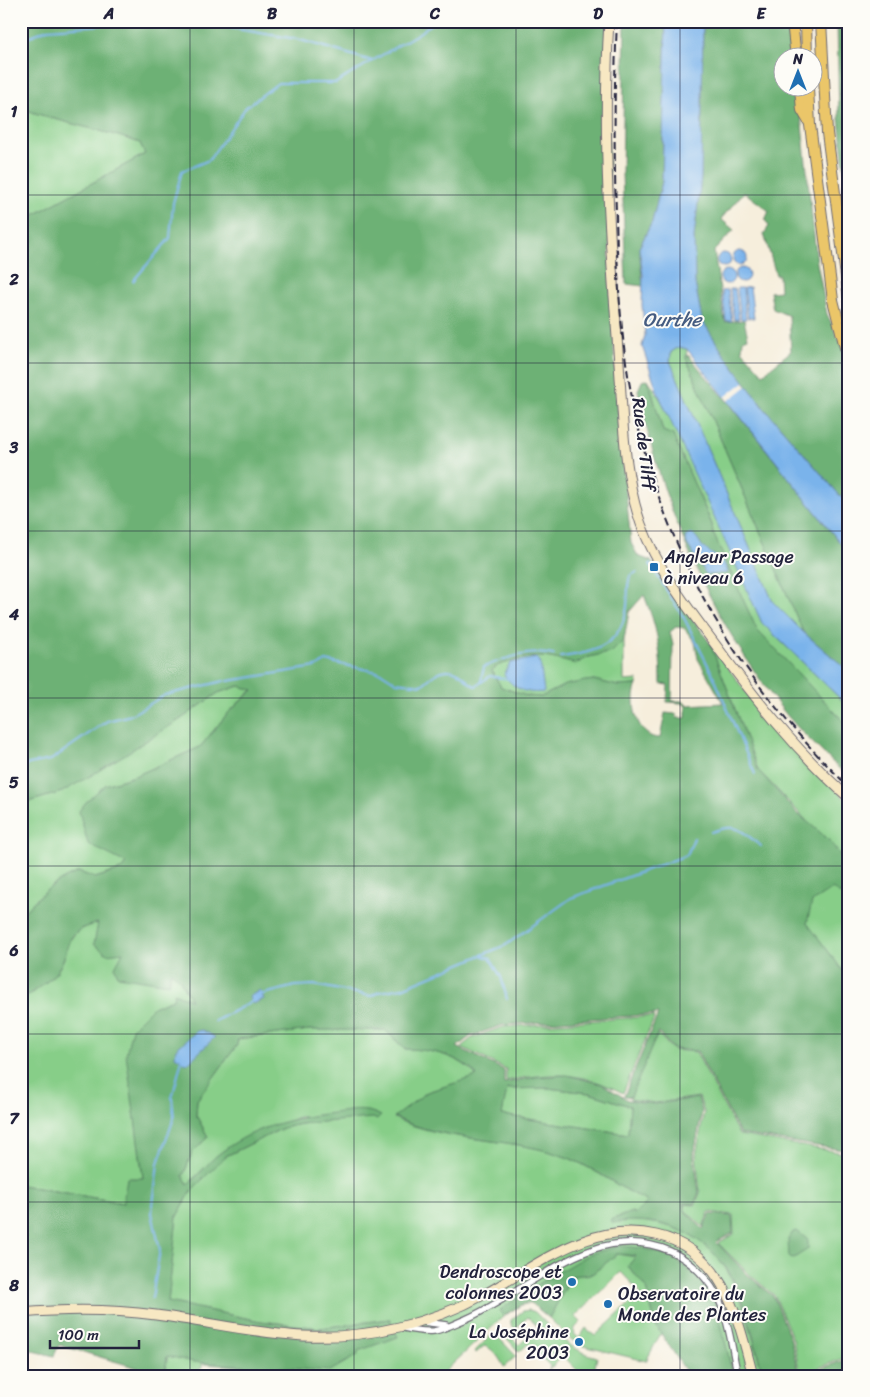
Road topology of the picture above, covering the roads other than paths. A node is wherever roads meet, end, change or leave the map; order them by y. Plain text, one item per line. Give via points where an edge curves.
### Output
1 (610, 21) edge
2 (792, 21) edge
3 (806, 21) edge
4 (821, 21) edge
5 (795, 48) edge
6 (807, 48) edge
7 (801, 98) edge
8 (809, 98) edge
9 (810, 124) junction
10 (849, 299) edge
11 (849, 363) edge
12 (849, 798) edge
13 (21, 1313) edge
14 (421, 1321) junction
15 (451, 1326) junction
16 (398, 1327) junction
17 (738, 1376) edge
18 (752, 1376) edge

1 - 12 main road, Rue de Tilff via 607,114 613,293 627,462 641,523 668,579 746,686 787,736
2 - 5 highway
3 - 6 highway
4 - 10 highway via 827,133
7 - 9 highway via 802,110
8 - 9 highway
9 - 11 highway via 833,300
13 - 16 main road via 67,1310 129,1312 267,1335 298,1337 358,1335
14 - 15 street
14 - 16 main road
14 - 18 main road via 474,1300 549,1256 582,1242 613,1233 649,1234 687,1248 716,1274 734,1307
15 - 16 street via 434,1331
15 - 17 street via 491,1307 582,1253 613,1244 645,1244 665,1249 684,1259 713,1289 725,1318

